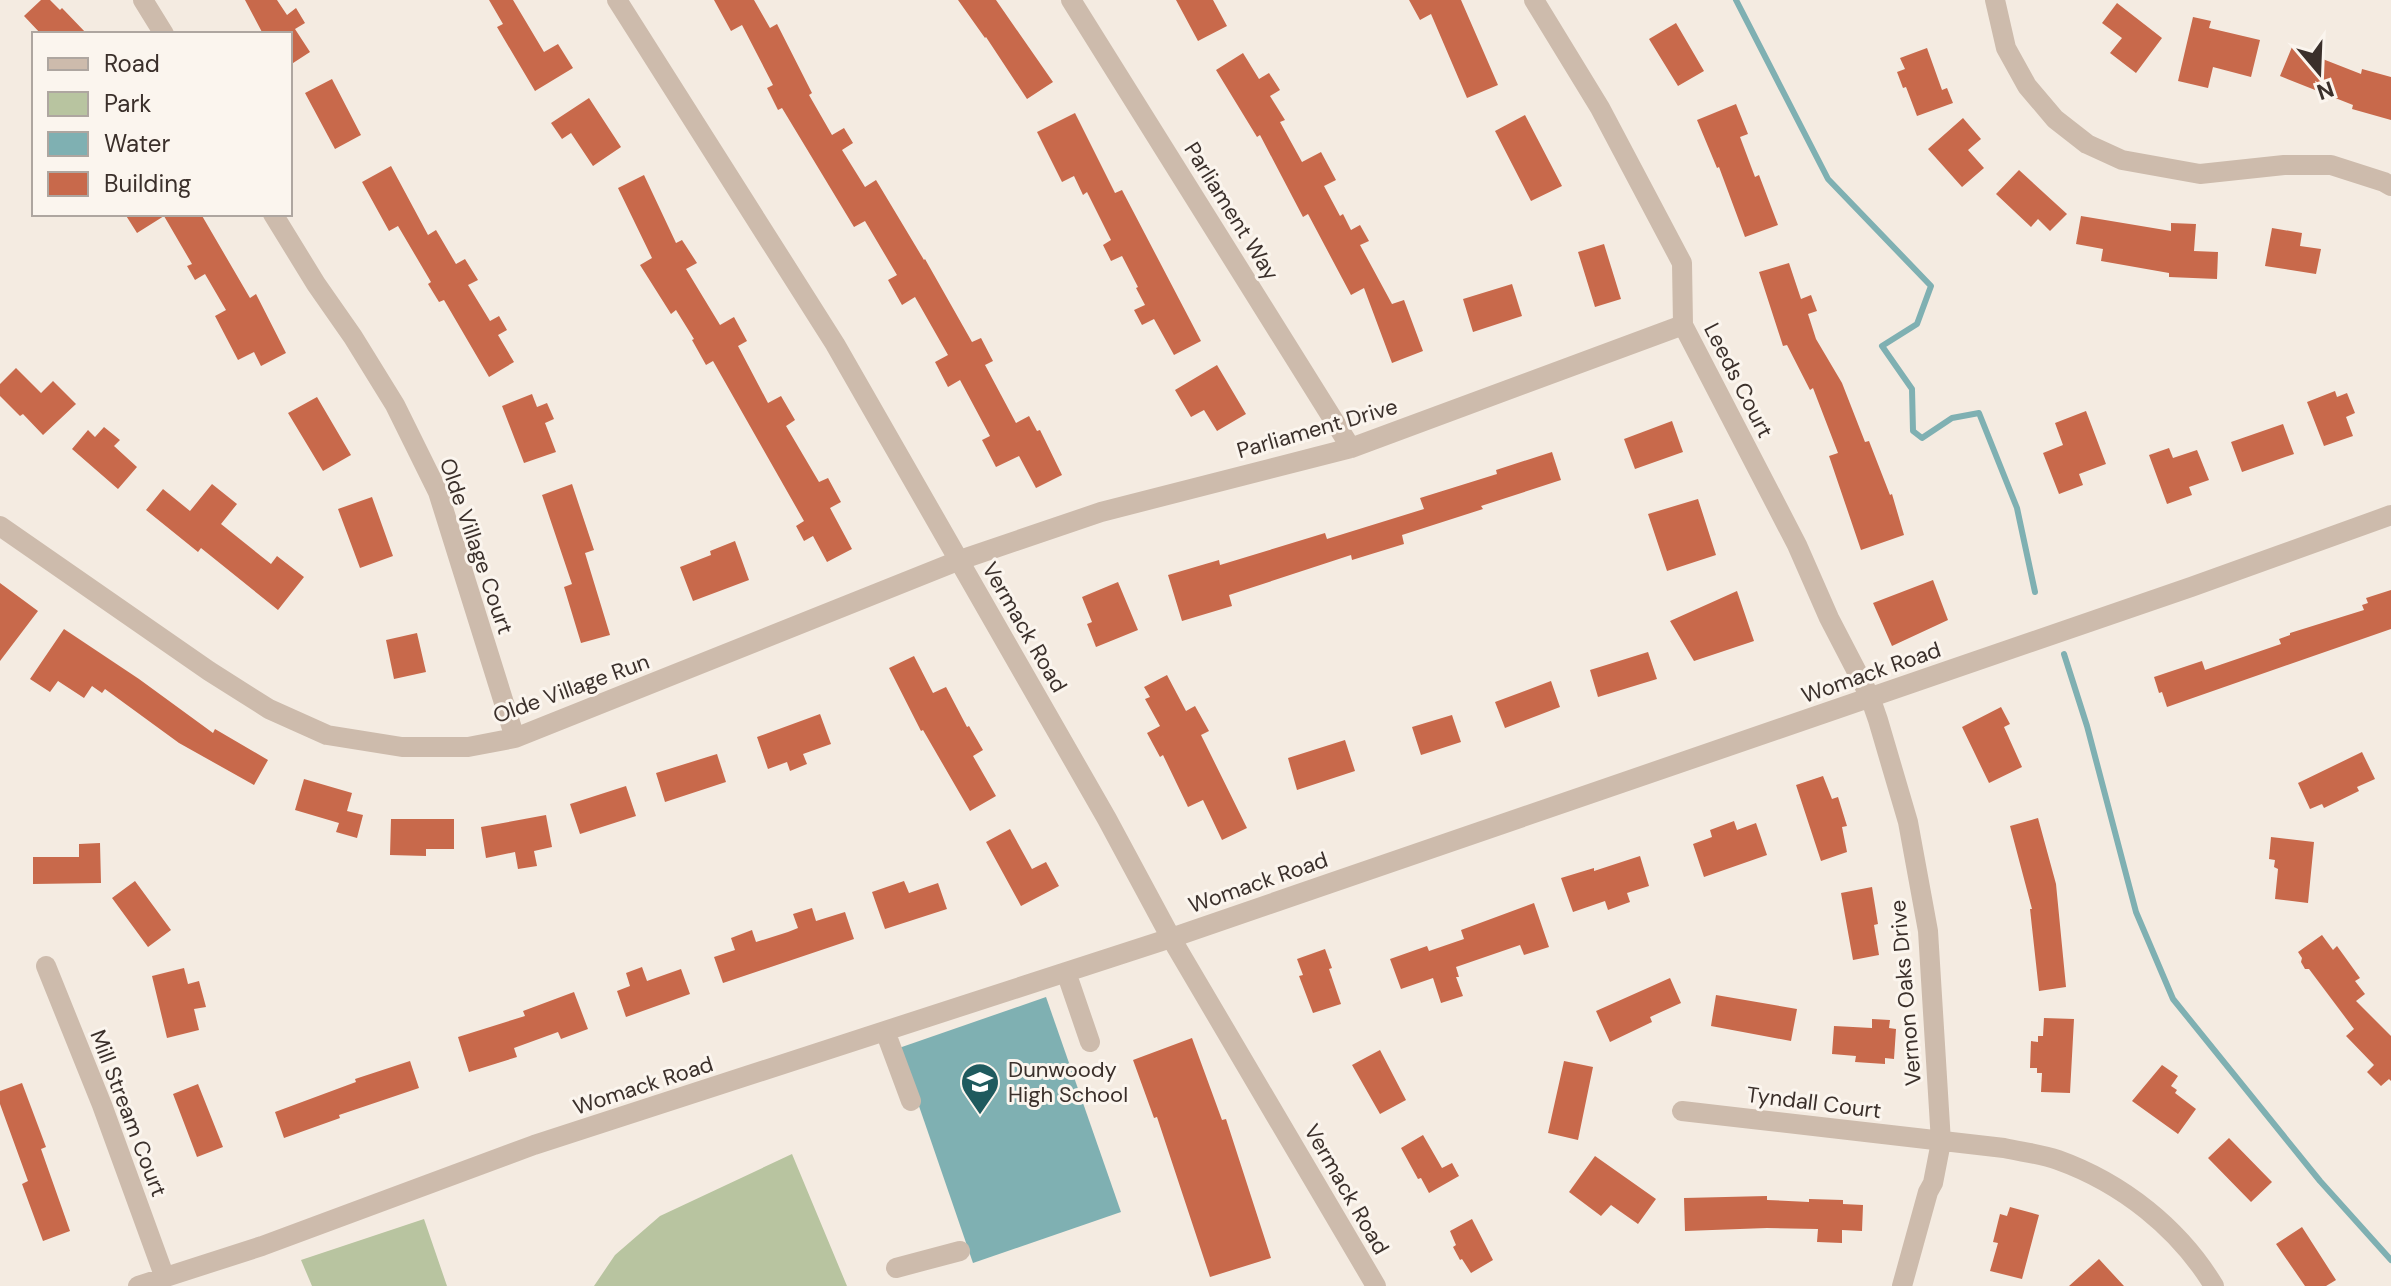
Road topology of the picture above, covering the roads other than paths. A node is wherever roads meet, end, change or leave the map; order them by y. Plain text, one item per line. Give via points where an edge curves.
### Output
1 (143, 0) edge
2 (617, 0) edge
3 (1071, 0) edge
4 (1534, 0) edge
5 (1995, 0) edge
6 (163, 32) edge
7 (2391, 186) edge
8 (274, 216) edge
9 (1683, 325) junction
10 (1351, 448) junction
11 (2391, 515) edge
12 (0, 526) edge
13 (960, 560) junction
14 (1870, 697) junction
15 (515, 738) junction
16 (1171, 938) junction
17 (46, 966) dead end
18 (1066, 972) junction
19 (885, 1031) junction
20 (1090, 1042) dead end
21 (911, 1101) dead end
22 (1682, 1111) dead end
23 (1941, 1142) junction
24 (960, 1251) dead end
25 (896, 1268) dead end
26 (189, 1278) edge
27 (151, 1283) edge
28 (1376, 1286) edge
29 (1902, 1286) edge
30 (2214, 1286) edge

1 - 6 street
2 - 13 street, Vermack Road via 835,344
3 - 10 street, Parliament Way
4 - 9 street, Leeds Court via 1600,108 1682,263
5 - 7 street via 2006,48 2027,86 2055,119 2087,144 2122,160 2200,174 2331,165
8 - 15 street, Olde Village Court via 395,405 438,492
9 - 10 street, Parliament Drive
9 - 14 street, Leeds Court
10 - 13 street, Parliament Drive via 1101,512
11 - 14 street, Womack Road
12 - 15 street, Olde Village Run via 233,686 327,735 402,747 468,747
13 - 15 street, Olde Village Run
13 - 16 street, Vermack Road
14 - 16 street, Womack Road
14 - 23 street, Vernon Oaks Drive via 1908,822 1928,931
16 - 18 street, Womack Road
16 - 28 street, Vermack Road
17 - 27 street, Mill Stream Court via 102,1105
18 - 19 street, Womack Road
18 - 20 street
19 - 21 street
19 - 26 street, Womack Road via 534,1145
22 - 23 street, Tyndall Court
23 - 29 street, Vernon Oaks Drive
23 - 30 street, Tyndall Court via 2056,1159 2105,1180 2152,1213 2199,1262
24 - 25 street
26 - 27 street, Womack Road

